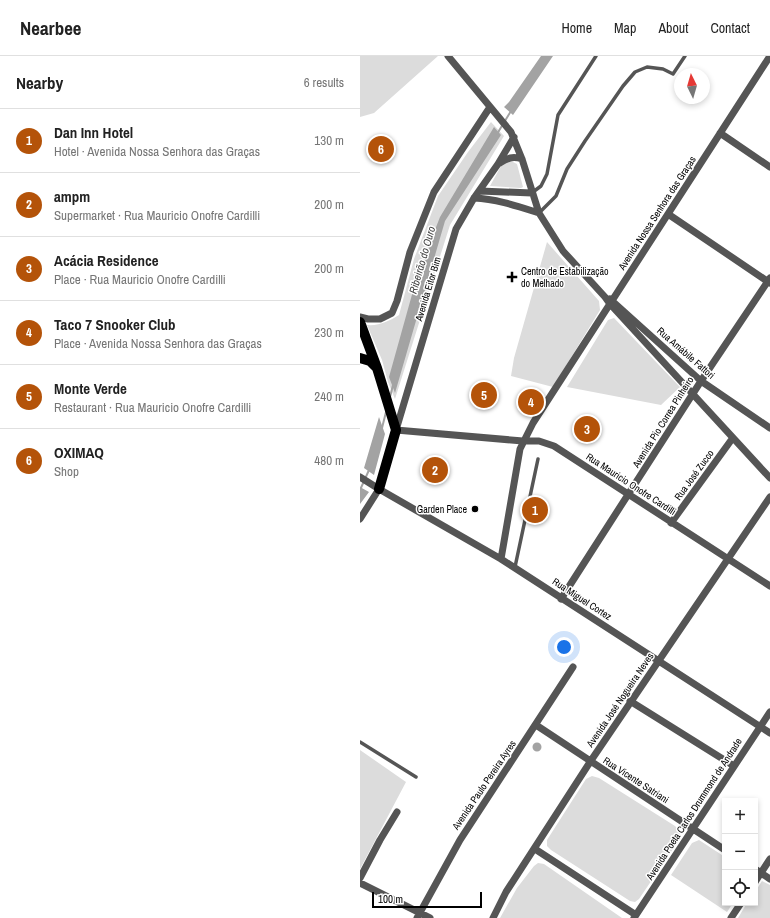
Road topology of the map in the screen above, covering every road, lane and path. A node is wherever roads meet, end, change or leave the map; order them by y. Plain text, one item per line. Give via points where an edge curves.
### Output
1 (448, 56) edge
2 (596, 56) edge
3 (685, 56) edge
4 (770, 56) edge
5 (490, 107) junction
6 (720, 132) junction
7 (512, 135) junction
8 (522, 160) junction
9 (498, 164) junction
10 (770, 166) edge
11 (480, 191) junction
12 (532, 193) junction
13 (474, 198) junction
14 (539, 213) junction
15 (668, 214) junction
16 (769, 281) edge
17 (611, 302) junction
18 (360, 317) edge
19 (360, 322) edge
20 (360, 358) edge
21 (377, 368) junction
22 (701, 381) junction
23 (693, 394) junction
24 (770, 428) edge
25 (396, 430) junction
26 (732, 438) junction
27 (524, 441) junction
28 (538, 460) dead end
29 (360, 476) edge
30 (770, 478) edge
31 (376, 486) junction
32 (628, 496) junction
33 (770, 497) edge
34 (360, 519) edge
35 (671, 522) junction
36 (501, 559) junction
37 (728, 559) junction
38 (515, 568) junction
39 (770, 586) edge
40 (561, 598) junction
41 (658, 660) junction
42 (573, 667) dead end
43 (630, 701) junction
44 (770, 712) edge
45 (536, 725) junction
46 (760, 727) junction
47 (770, 733) edge
48 (360, 742) edge
49 (590, 762) junction
50 (734, 766) junction
51 (416, 777) dead end
52 (397, 812) dead end
53 (694, 830) junction
54 (722, 848) edge
55 (535, 849) junction
56 (770, 859) edge
57 (758, 871) edge
58 (360, 878) edge
59 (770, 879) edge
60 (360, 883) edge
61 (739, 906) edge
62 (418, 915) edge
63 (635, 917) edge
64 (430, 918) edge
65 (493, 918) edge
66 (731, 918) edge

1 - 5 street
2 - 12 lane via 558,115 547,174 541,186
3 - 14 lane via 673,74 663,69 647,67 635,72 567,169 556,196
4 - 6 street, Avenida Nossa Senhora das Graças
5 - 7 street
5 - 18 street via 434,192 410,252 392,313 380,319
6 - 10 street
6 - 15 street, Avenida Nossa Senhora das Graças
7 - 8 street
7 - 9 street, Avenida Eitor Bim
8 - 9 street via 516,157
8 - 12 street
9 - 11 street, Avenida Eitor Bim
11 - 12 street
11 - 13 street, Avenida Eitor Bim
12 - 14 street
13 - 14 street via 489,198
13 - 25 street, Avenida Eitor Bim via 456,229
14 - 17 street via 563,251
15 - 16 street
15 - 17 street, Avenida Nossa Senhora das Graças
16 - 22 street, Avenida Pio Correa Pinheiro
17 - 22 street, Rua Amábile Fattori
17 - 23 street
17 - 27 street, Avenida Nossa Senhora das Graças
19 - 21 main road
20 - 21 main road via 370,361
21 - 25 main road
22 - 23 street, Avenida Pio Correa Pinheiro
22 - 24 street, Rua Amábile Fattori
23 - 26 street
23 - 32 street, Avenida Pio Correa Pinheiro
25 - 27 street, Rua Mauricio Onofre Cardilli
25 - 31 main road
26 - 30 street
26 - 35 street, Rua José Zucco
27 - 32 street, Rua Mauricio Onofre Cardilli via 539,441 554,446
27 - 36 street, Avenida Nossa Senhora das Graças via 520,448
28 - 38 lane
29 - 31 street, Rua Miguel Cortez
31 - 34 street
31 - 36 street, Rua Miguel Cortez
32 - 35 street, Rua Mauricio Onofre Cardilli
32 - 40 street, Avenida Pio Correa Pinheiro
33 - 37 street, Avenida José Nogueira Neves
35 - 37 street, Rua Mauricio Onofre Cardilli
36 - 38 street, Rua Miguel Cortez
37 - 39 street, Rua Mauricio Onofre Cardilli
37 - 41 street, Avenida José Nogueira Neves
38 - 40 street, Rua Miguel Cortez
40 - 41 street, Rua Miguel Cortez
41 - 43 street, Avenida José Nogueira Neves
41 - 46 street, Rua Miguel Cortez
42 - 45 street, Avenida Paulo Pereira Ayres
43 - 49 street, Avenida José Nogueira Neves
43 - 50 street
44 - 46 street, Avenida Poeta Carlos Drummond de Andrade
45 - 49 street, Rua Vicente Satriani
45 - 62 street, Avenida Paulo Pereira Ayres via 460,840
46 - 47 street, Rua Miguel Cortez
46 - 50 street, Avenida Poeta Carlos Drummond de Andrade
48 - 51 lane
49 - 53 street, Rua Vicente Satriani
49 - 55 street, Avenida José Nogueira Neves
50 - 53 street, Avenida Poeta Carlos Drummond de Andrade
52 - 58 street
53 - 54 street, Rua Vicente Satriani
53 - 63 street, Avenida Poeta Carlos Drummond de Andrade
55 - 63 street
55 - 65 street, Avenida José Nogueira Neves via 506,892
56 - 57 street
57 - 59 street
60 - 62 street
61 - 66 street
62 - 64 street

